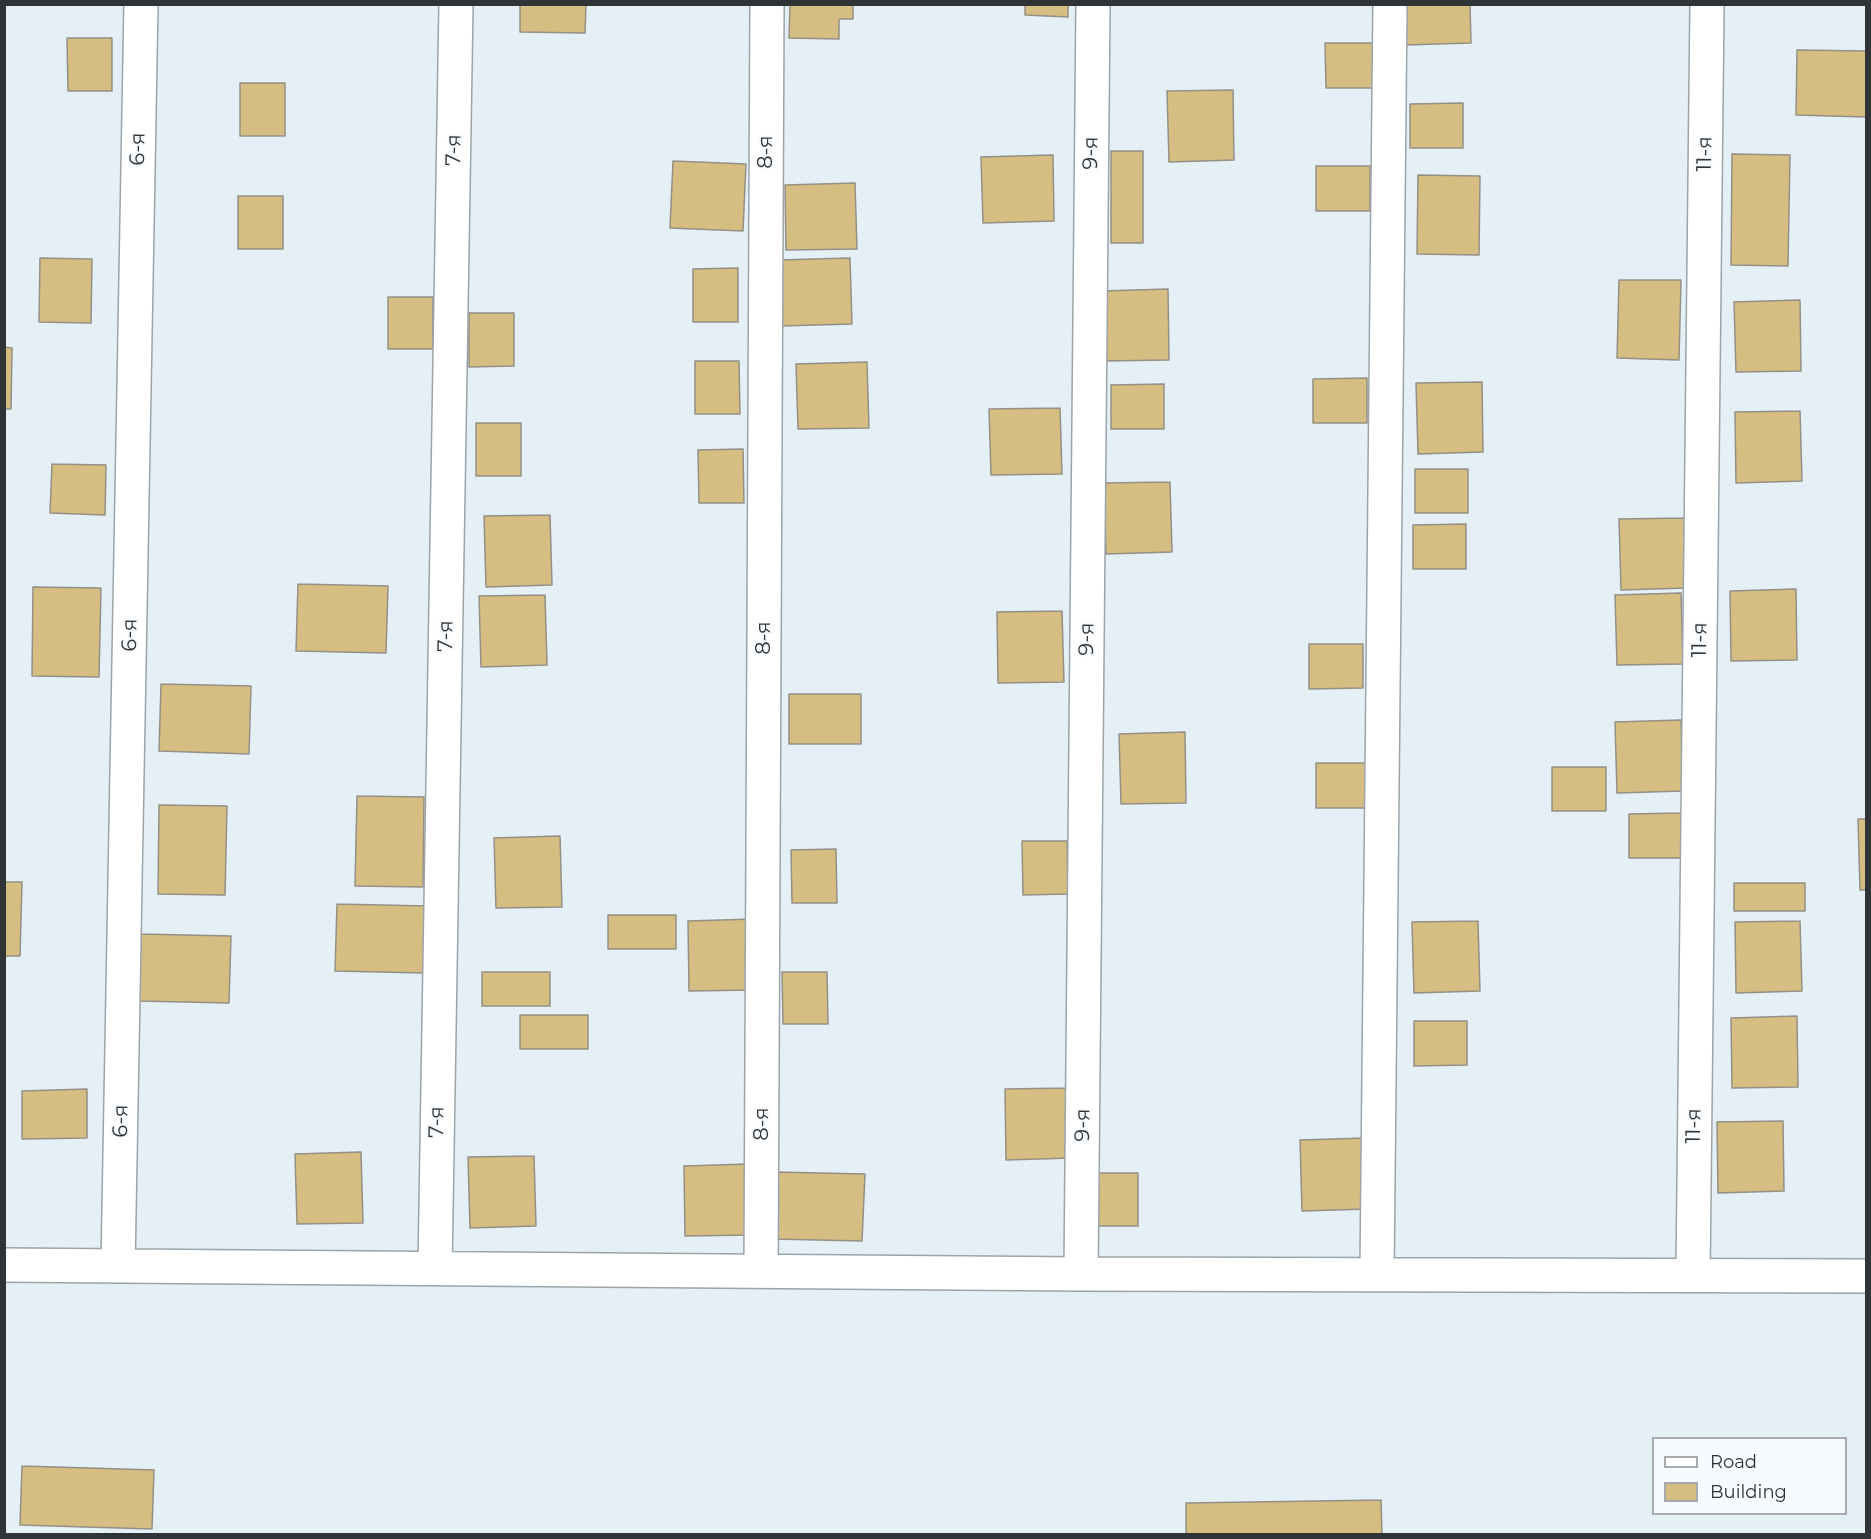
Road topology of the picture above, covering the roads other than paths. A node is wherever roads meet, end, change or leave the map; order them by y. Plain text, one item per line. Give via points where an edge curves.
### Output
1 (141, 4) edge
2 (456, 4) edge
3 (767, 4) edge
4 (1092, 4) edge
5 (1390, 4) edge
6 (1707, 4) edge
7 (4, 1265) edge
8 (118, 1266) junction
9 (435, 1268) junction
10 (761, 1271) junction
11 (1377, 1273) junction
12 (1081, 1274) junction
13 (1693, 1275) junction
14 (1866, 1276) edge

1 - 8 street, 6-я
2 - 9 street, 7-я
3 - 10 street, 8-я
4 - 12 street, 9-я
5 - 11 street
6 - 13 street, 11-я
7 - 8 street
8 - 9 street
9 - 10 street
10 - 12 street
11 - 12 street
11 - 13 street
13 - 14 street

